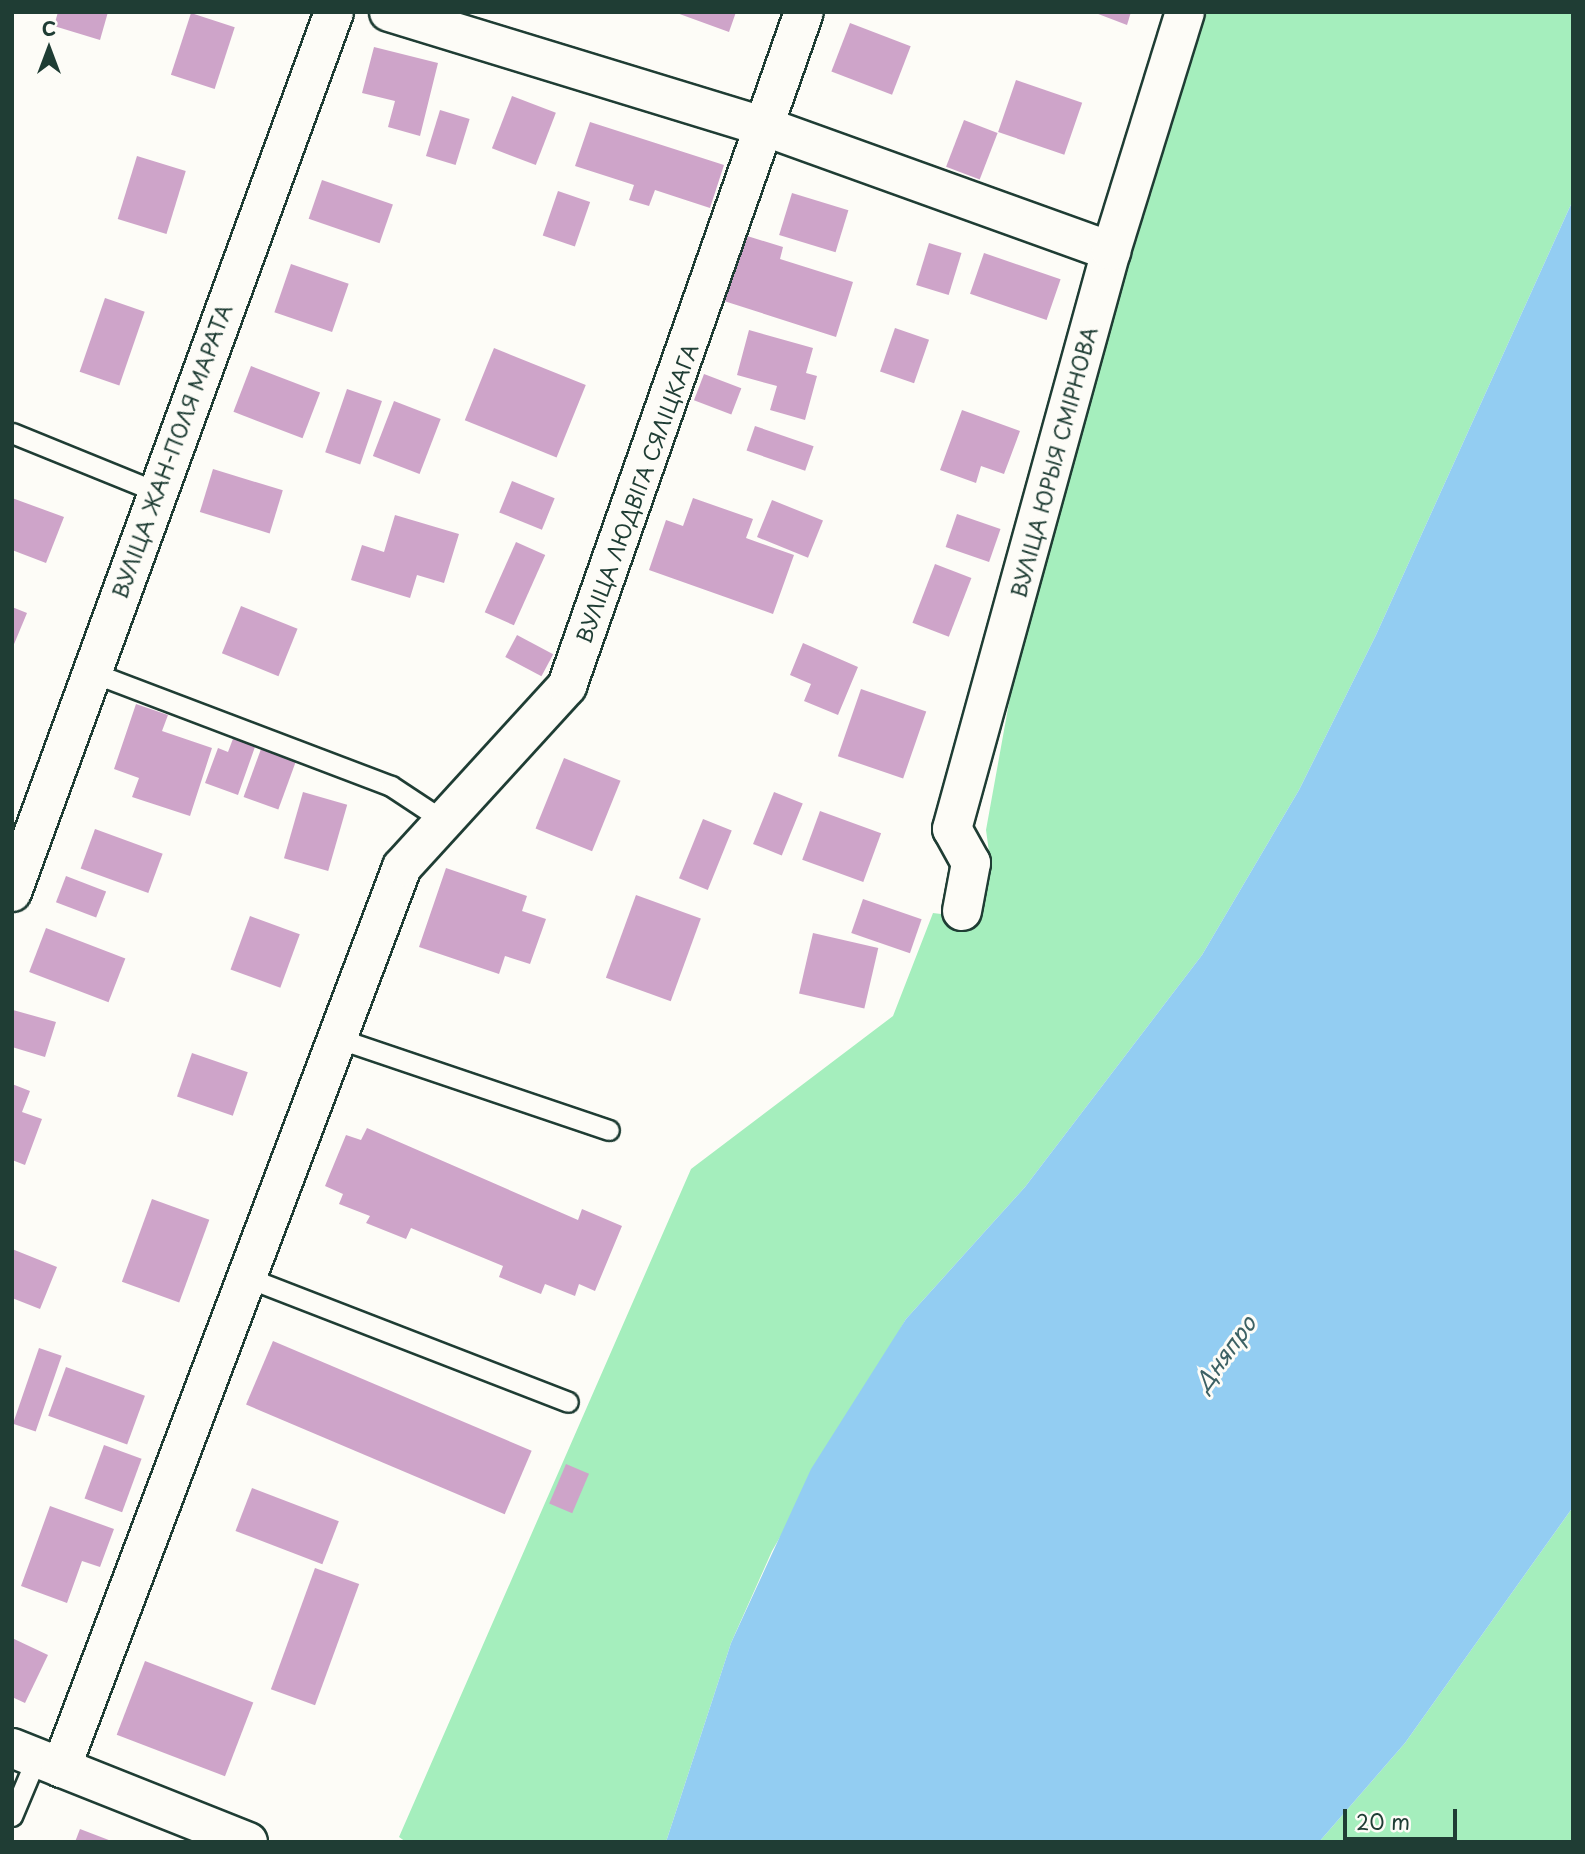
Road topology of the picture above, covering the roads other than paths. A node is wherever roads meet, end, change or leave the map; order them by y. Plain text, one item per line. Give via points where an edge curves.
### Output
1 (334, 12) edge
2 (389, 12) edge
3 (804, 12) edge
4 (1185, 12) edge
5 (766, 127) junction
6 (1111, 251) junction
7 (12, 433) edge
8 (155, 491) junction
9 (91, 672) junction
10 (444, 821) junction
11 (20, 848) edge
12 (12, 892) edge
13 (961, 911) dead end
14 (334, 1037) junction
15 (608, 1130) dead end
16 (246, 1277) junction
17 (568, 1402) dead end
18 (36, 1758) edge
19 (12, 1816) edge
20 (248, 1842) edge

1 - 8 street, ВУЛІЦА ЖАН-ПОЛЯ МАРАТА
2 - 5 street
3 - 5 street, ВУЛІЦА ЛЮДВІГА СЯЛІЦКАГА
4 - 6 street, ВУЛІЦА ЮРЫЯ СМІРНОВА
5 - 6 street
5 - 10 street, ВУЛІЦА ЛЮДВІГА СЯЛІЦКАГА via 567,686
6 - 13 street, ВУЛІЦА ЮРЫЯ СМІРНОВА via 952,829 971,863
7 - 8 lane
8 - 9 street, ВУЛІЦА ЖАН-ПОЛЯ МАРАТА
9 - 10 lane via 391,786
9 - 11 street, ВУЛІЦА ЖАН-ПОЛЯ МАРАТА
10 - 14 street, ВУЛІЦА ЛЮДВІГА СЯЛІЦКАГА via 402,867
11 - 12 street, ВУЛІЦА ЖАН-ПОЛЯ МАРАТА
14 - 15 lane
14 - 16 street, ВУЛІЦА ЛЮДВІГА СЯЛІЦКАГА
16 - 17 lane
16 - 18 street, ВУЛІЦА ЛЮДВІГА СЯЛІЦКАГА
18 - 19 lane
18 - 20 street

